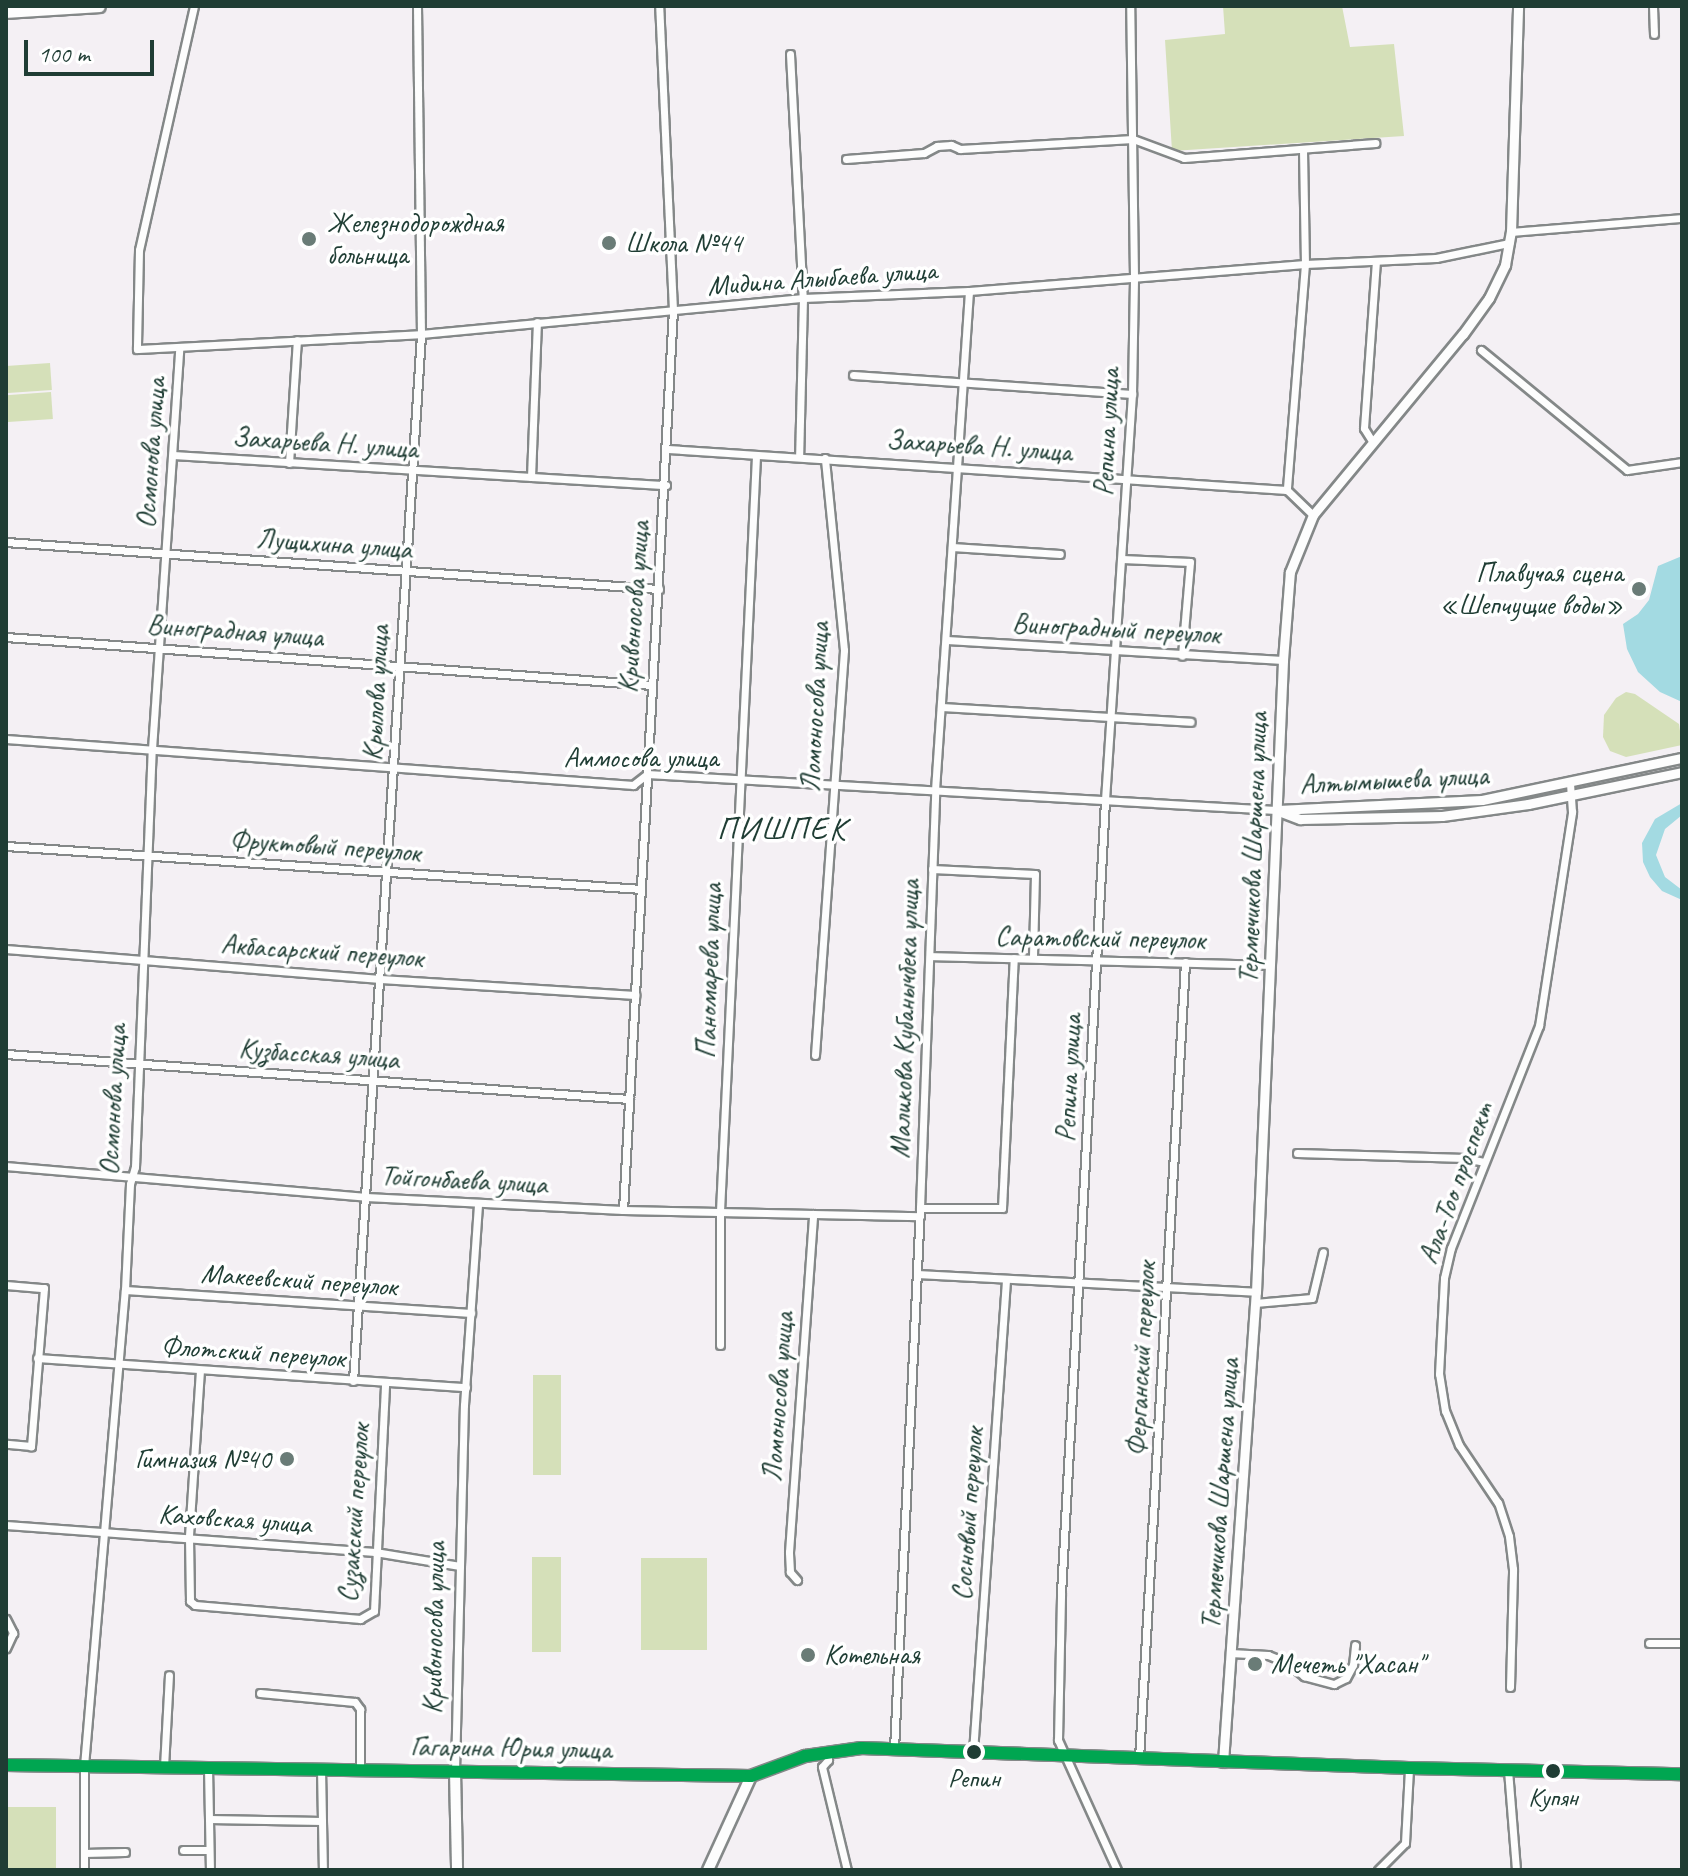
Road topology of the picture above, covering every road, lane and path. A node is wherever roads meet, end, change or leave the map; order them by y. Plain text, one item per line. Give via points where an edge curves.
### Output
1 (99, 6) edge
2 (194, 6) edge
3 (417, 6) edge
4 (659, 6) edge
5 (1130, 6) edge
6 (1518, 6) edge
7 (1653, 6) edge
8 (6, 12) edge
9 (1654, 34) dead end
10 (790, 54) dead end
11 (1133, 139) junction
12 (1375, 143) dead end
13 (1303, 150) junction
14 (846, 159) dead end
15 (1682, 218) edge
16 (1511, 232) junction
17 (1509, 243) junction
18 (1376, 261) junction
19 (1305, 264) junction
20 (1134, 277) junction
21 (969, 291) junction
22 (803, 298) junction
23 (673, 310) junction
24 (537, 322) junction
25 (421, 334) junction
26 (297, 340) junction
27 (179, 349) junction
28 (1481, 350) dead end
29 (853, 375) dead end
30 (962, 382) junction
31 (1132, 394) junction
32 (1372, 441) junction
33 (668, 449) junction
34 (173, 455) junction
35 (756, 456) junction
36 (799, 457) junction
37 (825, 458) junction
38 (1682, 462) edge
39 (289, 463) junction
40 (957, 467) junction
41 (410, 471) junction
42 (531, 477) junction
43 (1128, 478) junction
44 (666, 485) junction
45 (1287, 490) junction
46 (1313, 515) junction
47 (6, 542) edge
48 (952, 547) junction
49 (166, 554) junction
50 (1060, 554) dead end
51 (1122, 559) junction
52 (404, 571) junction
53 (659, 589) junction
54 (6, 637) edge
55 (946, 640) junction
56 (160, 647) junction
57 (1115, 651) junction
58 (1182, 656) junction
59 (1283, 660) junction
60 (400, 666) junction
61 (652, 685) junction
62 (941, 707) junction
63 (1111, 717) junction
64 (1191, 722) dead end
65 (6, 739) edge
66 (152, 749) junction
67 (1682, 758) edge
68 (393, 770) junction
69 (1682, 772) edge
70 (647, 774) junction
71 (739, 779) junction
72 (1570, 782) junction
73 (833, 785) junction
74 (935, 790) junction
75 (1573, 795) junction
76 (1105, 800) junction
77 (1276, 810) junction
78 (6, 846) edge
79 (147, 855) junction
80 (932, 869) junction
81 (387, 874) junction
82 (641, 889) junction
83 (6, 949) edge
84 (930, 956) junction
85 (1033, 957) junction
86 (1014, 958) junction
87 (141, 959) junction
88 (1097, 959) junction
89 (1185, 962) junction
90 (1270, 965) junction
91 (380, 979) junction
92 (635, 995) junction
93 (6, 1054) edge
94 (815, 1055) dead end
95 (138, 1062) junction
96 (373, 1081) junction
97 (629, 1099) junction
98 (1297, 1153) dead end
99 (1484, 1162) junction
100 (6, 1166) edge
101 (132, 1176) junction
102 (366, 1197) junction
103 (478, 1203) junction
104 (623, 1210) junction
105 (720, 1211) junction
106 (920, 1212) junction
107 (813, 1214) junction
108 (1323, 1252) dead end
109 (917, 1274) junction
110 (1006, 1280) junction
111 (1081, 1283) junction
112 (6, 1285) edge
113 (1168, 1287) junction
114 (125, 1290) junction
115 (1256, 1298) junction
116 (359, 1305) junction
117 (471, 1313) junction
118 (720, 1345) dead end
119 (37, 1358) junction
120 (118, 1364) junction
121 (200, 1370) junction
122 (353, 1381) junction
123 (385, 1382) junction
124 (466, 1387) junction
125 (6, 1444) edge
126 (6, 1525) edge
127 (105, 1532) junction
128 (189, 1537) junction
129 (375, 1552) junction
130 (460, 1566) junction
131 (797, 1580) dead end
132 (6, 1619) edge
133 (1649, 1643) dead end
134 (1682, 1643) edge
135 (1355, 1645) dead end
136 (6, 1648) edge
137 (1230, 1653) junction
138 (169, 1675) dead end
139 (1510, 1687) dead end
140 (260, 1693) dead end
141 (894, 1749) junction
142 (828, 1751) junction
143 (973, 1752) junction
144 (1063, 1755) junction
145 (1139, 1758) junction
146 (1223, 1762) junction
147 (6, 1765) edge
148 (84, 1766) junction
149 (164, 1767) junction
150 (208, 1767) junction
151 (1409, 1768) junction
152 (321, 1769) junction
153 (360, 1770) junction
154 (1508, 1770) junction
155 (455, 1771) junction
156 (1682, 1774) edge
157 (751, 1776) junction
158 (209, 1819) junction
159 (322, 1821) junction
160 (183, 1850) dead end
161 (209, 1850) junction
162 (125, 1852) dead end
163 (84, 1853) junction
164 (84, 1870) edge
165 (210, 1870) edge
166 (323, 1870) edge
167 (457, 1870) edge
168 (708, 1870) edge
169 (847, 1870) edge
170 (1117, 1870) edge
171 (1378, 1870) edge
172 (1516, 1870) edge

1 - 8 main road
2 - 27 street, Мидина Алыбаева улица via 139,250 137,349
3 - 25 street, Крылова улица
4 - 23 street, Кривоносова улица
5 - 11 street, Репина улица
6 - 16 street, Термечикова Шаршена улица
7 - 9 street
10 - 22 street
11 - 13 street via 1184,158
11 - 14 street via 960,149 951,145 924,153
11 - 20 street, Репина улица
12 - 13 street
13 - 19 street
15 - 16 street
16 - 17 street, Термечикова Шаршена улица
17 - 18 street, Мидина Алыбаева улица via 1436,258
17 - 32 street, Термечикова Шаршена улица via 1489,298
18 - 19 street, Мидина Алыбаева улица
18 - 32 street via 1364,428
19 - 20 street, Мидина Алыбаева улица
19 - 45 street
20 - 21 street, Мидина Алыбаева улица
20 - 31 street, Репина улица
21 - 22 street, Мидина Алыбаева улица
21 - 30 street, Маликова Кубанычбека улица
22 - 23 street, Мидина Алыбаева улица
22 - 36 street
23 - 24 street, Мидина Алыбаева улица
23 - 33 street, Кривоносова улица
24 - 25 street, Мидина Алыбаева улица
24 - 42 street
25 - 26 street, Мидина Алыбаева улица
25 - 41 street, Крылова улица
26 - 27 street, Мидина Алыбаева улица
26 - 39 street
27 - 34 street, Осмонова улица
28 - 38 street via 1627,470
29 - 30 street
30 - 31 street
30 - 40 street, Маликова Кубанычбека улица
31 - 43 street, Репина улица
32 - 46 street, Термечикова Шаршена улица
33 - 35 street, Захарьева Н. улица
33 - 44 street, Кривоносова улица
34 - 39 street, Захарьева Н. улица
34 - 49 street, Осмонова улица
35 - 36 street, Захарьева Н. улица
35 - 71 street, Паномарева улица
36 - 37 street, Захарьева Н. улица
37 - 40 street, Захарьева Н. улица
37 - 73 street, Ломоносова улица via 844,650
39 - 41 street, Захарьева Н. улица
40 - 43 street, Захарьева Н. улица
40 - 48 street, Маликова Кубанычбека улица
41 - 42 street, Захарьева Н. улица
41 - 52 street, Крылова улица
42 - 44 street, Захарьева Н. улица
43 - 45 street, Захарьева Н. улица
43 - 51 street, Репина улица
44 - 53 street, Кривоносова улица
45 - 46 street
46 - 59 street, Термечикова Шаршена улица via 1290,572
47 - 49 street, Лущихина улица
48 - 50 street
48 - 55 street, Маликова Кубанычбека улица
49 - 52 street, Лущихина улица
49 - 56 street, Осмонова улица
51 - 57 street, Репина улица
51 - 58 street via 1190,562
52 - 53 street, Лущихина улица
52 - 60 street, Крылова улица
53 - 61 street, Кривоносова улица
54 - 56 street, Виноградная улица
55 - 57 street, Виноградный переулок
55 - 62 street, Маликова Кубанычбека улица
56 - 60 street, Виноградная улица
56 - 66 street, Осмонова улица
57 - 58 street, Виноградный переулок
57 - 63 street, Репина улица
58 - 59 street, Виноградный переулок
59 - 77 street, Термечикова Шаршена улица
60 - 61 street, Виноградная улица
60 - 68 street, Крылова улица
61 - 70 street, Кривоносова улица
62 - 63 street
62 - 74 street, Маликова Кубанычбека улица
63 - 64 street
63 - 76 street, Репина улица
65 - 66 street, Аммосова улица
66 - 68 street, Аммосова улица
66 - 79 street, Осмонова улица
67 - 72 street, Алтымышева улица
68 - 70 street, Аммосова улица via 633,785
68 - 81 street, Крылова улица
69 - 75 street, Алтымышева улица
70 - 71 street, Аммосова улица
70 - 82 street, Кривоносова улица
71 - 73 street, Аммосова улица
71 - 105 street, Паномарева улица
72 - 75 street, Ала-Тоо проспект
72 - 77 street, Алтымышева улица via 1482,800
73 - 74 street, Аммосова улица
73 - 94 street, Ломоносова улица
74 - 76 street, Аммосова улица
74 - 80 street, Маликова Кубанычбека улица
75 - 77 street, Алтымышева улица via 1442,816 1300,819
75 - 99 street, Ала-Тоо проспект via 1544,1008
76 - 77 street, Аммосова улица
76 - 88 street, Репина улица
77 - 90 street, Термечикова Шаршена улица
78 - 79 street, Фруктовый переулок
79 - 81 street, Фруктовый переулок
79 - 87 street, Осмонова улица
80 - 84 street, Маликова Кубанычбека улица
80 - 85 street via 1035,874
81 - 82 street, Фруктовый переулок
81 - 91 street, Крылова улица
82 - 92 street, Кривоносова улица
83 - 87 street, Акбасарский переулок
84 - 86 street, Саратовский переулок
84 - 106 street, Маликова Кубанычбека улица
85 - 86 street, Саратовский переулок
85 - 88 street, Саратовский переулок
86 - 106 street, Тойгонбаева улица via 1002,1208
87 - 91 street, Акбасарский переулок
87 - 95 street, Осмонова улица
88 - 89 street, Саратовский переулок
88 - 111 street, Репина улица
89 - 90 street, Саратовский переулок
89 - 113 street, Ферганский переулок
90 - 115 street, Термечикова Шаршена улица
91 - 92 street, Акбасарский переулок
91 - 96 street, Крылова улица
92 - 97 street, Кривоносова улица
93 - 95 street, Кузбасская улица
95 - 96 street, Кузбасская улица
95 - 101 street, Осмонова улица
96 - 97 street, Кузбасская улица
96 - 102 street, Крылова улица
97 - 104 street, Кривоносова улица
98 - 99 street
99 - 139 street, Ала-Тоо проспект via 1446,1265 1439,1374 1451,1430 1494,1496 1509,1536
100 - 101 street, Тойгонбаева улица
101 - 102 street, Тойгонбаева улица
101 - 114 street, Осмонова улица
102 - 103 street, Тойгонбаева улица
102 - 116 street, Крылова улица
103 - 104 street, Тойгонбаева улица
103 - 117 street, Кривоносова улица
104 - 105 street, Тойгонбаева улица
105 - 107 street, Тойгонбаева улица
105 - 118 street, Паномарева улица
106 - 107 street, Тойгонбаева улица
106 - 109 street, Маликова Кубанычбека улица
107 - 131 street, Ломоносова улица via 789,1552 790,1572
108 - 115 street via 1312,1298
109 - 110 street
109 - 141 street, Маликова Кубанычбека улица
110 - 111 street
110 - 143 street, Сосновый переулок
111 - 113 street
111 - 144 street, Репина улица via 1061,1593 1058,1740
112 - 119 street via 44,1288
113 - 115 street
113 - 145 street, Ферганский переулок
114 - 116 street, Макеевский переулок
114 - 120 street, Осмонова улица
115 - 137 street, Термечикова Шаршена улица
116 - 117 street, Макеевский переулок
116 - 122 street, Крылова улица
117 - 124 street, Кривоносова улица
119 - 120 street, Флотский переулок
119 - 125 street via 31,1446
120 - 121 street, Флотский переулок
120 - 127 street, Осмонова улица
121 - 122 street, Флотский переулок
121 - 128 street, Сузакский переулок
122 - 123 street, Флотский переулок
123 - 124 street, Флотский переулок
123 - 129 street, Сузакский переулок
124 - 130 street, Кривоносова улица
126 - 127 street, Каховская улица
127 - 128 street, Каховская улица
127 - 148 street, Осмонова улица
128 - 129 street, Каховская улица
128 - 129 street, Сузакский переулок via 187,1595 195,1605 360,1619 374,1611
129 - 130 street, Каховская улица
130 - 155 street, Кривоносова улица
132 - 136 street via 13,1633
133 - 134 street
135 - 137 street via 1346,1678 1334,1684 1304,1676 1268,1655
137 - 146 street, Термечикова Шаршена улица
138 - 149 street
140 - 153 street via 355,1702 360,1709
141 - 142 main road, Гагарина Юрия улица
141 - 143 main road, Гагарина Юрия улица
142 - 157 main road, Гагарина Юрия улица
142 - 169 street via 822,1767
143 - 144 main road, Гагарина Юрия улица
144 - 145 main road, Гагарина Юрия улица
144 - 170 street, Репина улица
145 - 146 main road, Гагарина Юрия улица
146 - 151 main road, Гагарина Юрия улица
147 - 148 main road, Гагарина Юрия улица
148 - 149 main road, Гагарина Юрия улица
148 - 163 street, Осмонова улица
149 - 150 main road, Гагарина Юрия улица
150 - 152 main road, Гагарина Юрия улица
150 - 158 street
151 - 154 main road, Гагарина Юрия улица
151 - 171 street via 1405,1843
152 - 153 main road, Гагарина Юрия улица
152 - 159 street
153 - 155 main road, Гагарина Юрия улица
154 - 156 main road, Гагарина Юрия улица
154 - 172 street
155 - 157 main road, Гагарина Юрия улица
155 - 167 main road, Кривоносова улица
157 - 168 main road
158 - 159 street
158 - 161 street
159 - 166 street
160 - 161 street
161 - 165 street
162 - 163 street
163 - 164 street, Осмонова улица

